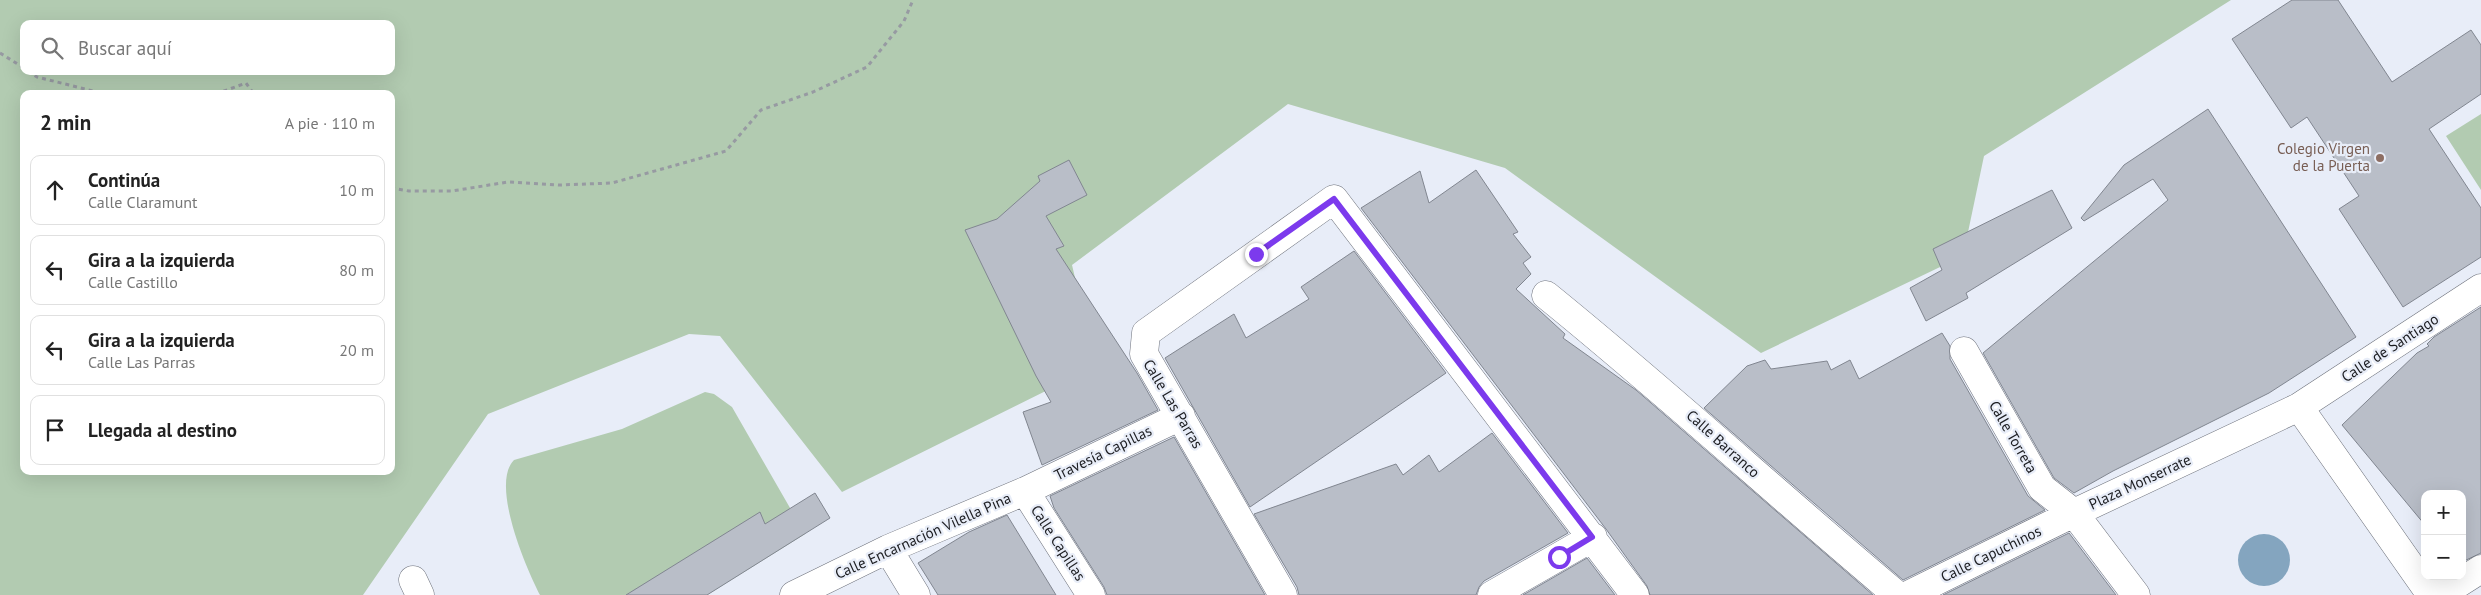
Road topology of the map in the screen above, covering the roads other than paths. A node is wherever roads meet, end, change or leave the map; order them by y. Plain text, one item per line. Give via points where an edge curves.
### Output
1 (2481, 288) edge
2 (1546, 295) dead end
3 (1964, 351) dead end
4 (2299, 407) junction
5 (1181, 416) junction
6 (1024, 491) junction
7 (2074, 513) junction
8 (1592, 537) junction
9 (888, 549) junction
10 (2481, 569) edge
11 (1277, 593) edge
12 (794, 595) edge
13 (916, 595) edge
14 (1091, 595) edge
15 (1492, 595) edge
16 (1635, 595) edge
17 (1897, 595) edge
18 (1908, 595) edge
19 (2136, 595) edge
20 (2431, 595) edge
21 (2440, 595) edge

1 - 4 street, Calle de Santiago
2 - 17 street, Calle Barranco via 1709,430 1790,505
3 - 7 street, Calle Torreta via 2042,488
4 - 7 street, Plaza Monserrate
4 - 20 street
5 - 6 street, Travesía Capillas
5 - 8 street, Calle Las Parras via 1144,354 1146,332 1334,199
5 - 11 street, Calle Las Parras
6 - 9 street, Calle Encarnación Vilella Pina
6 - 14 street, Calle Capillas
7 - 18 street, Calle Capuchinos
7 - 19 street, Plaza Monserrate
8 - 15 street
8 - 16 street
9 - 12 street, Calle Encarnación Vilella Pina
9 - 13 street
10 - 21 street

